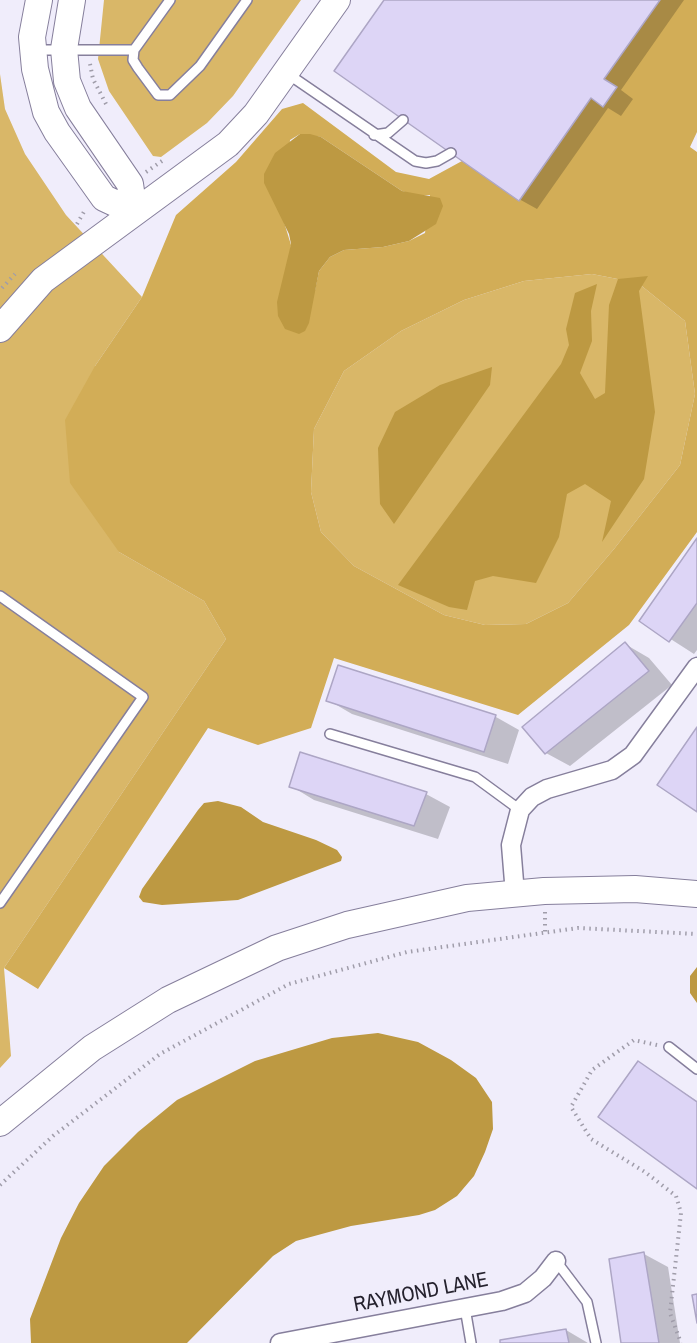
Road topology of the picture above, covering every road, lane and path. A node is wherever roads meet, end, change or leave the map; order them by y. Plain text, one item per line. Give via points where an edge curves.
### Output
1 (39, 0) edge
2 (72, 0) edge
3 (170, 0) edge
4 (247, 0) edge
5 (337, 0) edge
6 (89, 48) junction
7 (64, 49) junction
8 (33, 50) junction
9 (134, 50) junction
10 (286, 73) junction
11 (111, 112) dead end
12 (403, 120) dead end
13 (374, 135) junction
14 (451, 153) dead end
15 (169, 157) dead end
16 (144, 159) dead end
17 (150, 169) junction
18 (141, 177) dead end
19 (134, 212) junction
20 (0, 329) edge
21 (0, 596) edge
22 (697, 667) edge
23 (330, 734) dead end
24 (520, 810) junction
25 (515, 894) junction
26 (697, 894) edge
27 (0, 903) edge
28 (697, 934) edge
29 (669, 1047) joint
30 (697, 1069) edge
31 (0, 1123) edge
32 (0, 1185) edge
33 (556, 1261) joint
34 (465, 1308) junction
35 (344, 1337) edge
36 (280, 1343) edge
37 (471, 1343) edge
38 (596, 1343) edge
39 (681, 1343) edge

1 - 8 street
2 - 7 street
3 - 9 lane
4 - 9 lane via 200,66 170,95 158,95 133,60
5 - 10 street
6 - 7 lane
6 - 9 lane
6 - 11 path via 93,79
7 - 8 lane
7 - 19 street via 71,94 130,184
8 - 19 street via 40,92 57,132 104,198
10 - 13 lane
10 - 19 street via 228,144
12 - 13 lane via 388,133
13 - 14 lane via 415,161 437,161
15 - 17 path
16 - 17 path
17 - 18 path
19 - 20 street via 43,280
21 - 27 lane via 143,697
22 - 24 street via 633,755 612,770 548,789 532,797
23 - 24 lane via 475,777
24 - 25 street via 511,844
25 - 26 street via 635,890
25 - 31 street via 467,898 347,925 220,972 118,1029
28 - 32 path via 578,928 407,952 289,984 160,1054 53,1136
29 - 30 lane
29 - 39 path via 633,1040 592,1070 571,1107 591,1139 676,1196 681,1213 670,1314
33 - 34 street, RAYMOND LANE via 525,1293
33 - 38 lane via 587,1302
34 - 35 street, RAYMOND LANE
34 - 37 lane
35 - 36 street, RAYMOND LANE

